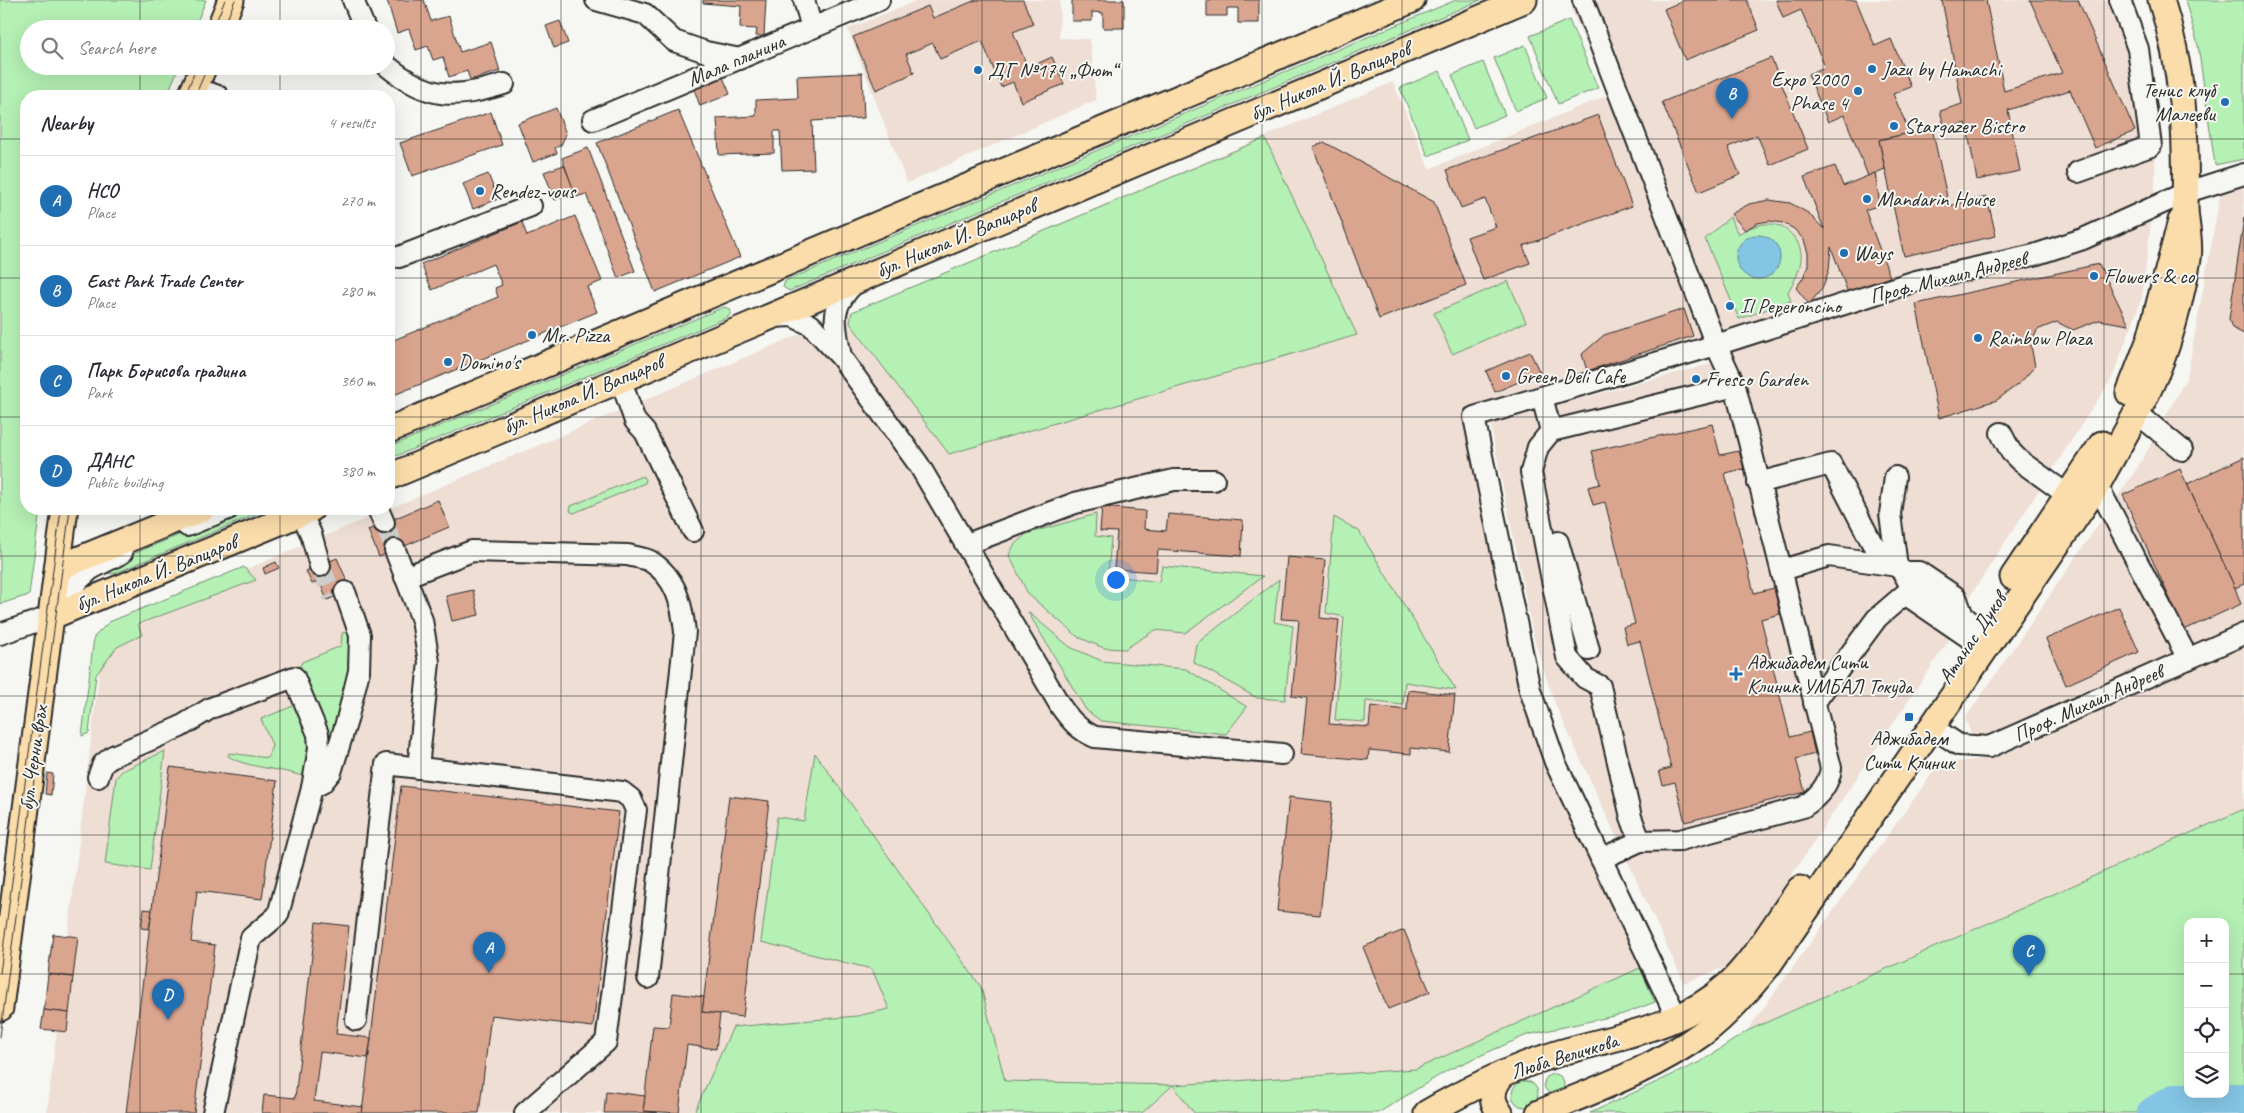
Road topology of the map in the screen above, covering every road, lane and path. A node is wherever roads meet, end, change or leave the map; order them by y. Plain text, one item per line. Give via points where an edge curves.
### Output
1 (231, 0) edge
2 (353, 0) edge
3 (596, 0) edge
4 (879, 0) edge
5 (1412, 0) edge
6 (1524, 0) edge
7 (1583, 0) edge
8 (2120, 0) edge
9 (2161, 0) edge
10 (803, 1) edge
11 (223, 20) edge
12 (361, 20) edge
13 (812, 28) junction
14 (740, 59) junction
15 (395, 72) edge
16 (205, 75) edge
17 (504, 84) dead end
18 (206, 90) edge
19 (594, 120) dead end
20 (2078, 172) dead end
21 (2244, 174) edge
22 (2186, 199) junction
23 (531, 206) dead end
24 (398, 258) dead end
25 (861, 278) junction
26 (750, 279) junction
27 (767, 318) junction
28 (1716, 345) junction
29 (841, 357) junction
30 (1735, 386) junction
31 (624, 387) junction
32 (1542, 397) junction
33 (2138, 414) junction
34 (395, 427) edge
35 (1551, 430) junction
36 (2002, 433) dead end
37 (1538, 447) junction
38 (2182, 450) dead end
39 (395, 475) edge
40 (1895, 477) dead end
41 (1214, 480) dead end
42 (1758, 483) junction
43 (2095, 489) junction
44 (2069, 496) junction
45 (64, 515) edge
46 (187, 515) edge
47 (213, 515) edge
48 (308, 518) edge
49 (693, 531) dead end
50 (966, 544) junction
51 (395, 550) tunnel mouth
52 (325, 563) tunnel mouth
53 (58, 568) junction
54 (1900, 569) junction
55 (1782, 570) junction
56 (406, 577) junction
57 (339, 594) tunnel mouth
58 (52, 616) junction
59 (1971, 628) junction
60 (2, 632) edge
61 (2244, 634) edge
62 (1589, 650) dead end
63 (2188, 659) junction
64 (1814, 703) junction
65 (1932, 726) junction
66 (1282, 754) dead end
67 (418, 768) junction
68 (98, 777) dead end
69 (312, 788) junction
70 (1640, 841) junction
71 (1601, 859) junction
72 (648, 978) dead end
73 (1746, 993) joint
74 (0, 1008) edge
75 (1677, 1018) junction
76 (356, 1020) dead end
77 (1609, 1041) junction
78 (1503, 1074) junction
79 (1623, 1079) junction
80 (1547, 1111) edge
81 (213, 1113) edge
82 (525, 1113) edge
83 (1427, 1113) edge
84 (1500, 1113) edge

1 - 11 main road
2 - 12 street
3 - 14 street via 645,14 674,41
4 - 13 street, Мала планина
5 - 26 main road, бул. Никола Й. Вапцаров
6 - 25 main road, бул. Никола Й. Вапцаров
7 - 28 street
8 - 20 street via 2138,49 2151,146
9 - 22 main road, Атанас Дуков via 2173,42 2181,93 2187,153
10 - 13 street
13 - 14 street, Мала планина
14 - 19 street, Мала планина
15 - 17 street via 424,89 445,95 471,94
16 - 18 main road
21 - 22 street, Проф. Михаил Андреев
22 - 28 street, Проф. Михаил Андреев via 2034,255 1916,280
22 - 33 main road, Атанас Дуков via 2188,257 2168,342
22 - 44 main road, Атанас Дуков via 2141,365 2108,436
23 - 24 street
25 - 27 main road, бул. Никола Й. Вапцаров
25 - 29 street via 842,295 834,314
26 - 27 main road
26 - 34 main road, бул. Никола Й. Вапцаров
27 - 29 street via 792,316 812,325
27 - 31 main road, бул. Никола Й. Вапцаров
28 - 30 street
28 - 32 street, Проф. Михаил Андреев
29 - 50 street via 919,465
30 - 35 street
30 - 42 street
31 - 39 main road, бул. Никола Й. Вапцаров
31 - 49 street via 638,404 645,432
32 - 35 street
32 - 71 street, Проф. Михаил Андреев via 1474,417 1530,690 1555,762
33 - 38 street
33 - 43 main road, Атанас Дуков
35 - 37 street
36 - 44 street via 2011,452 2020,461
37 - 62 street via 1564,567
37 - 70 street via 1531,472 1567,657 1585,678 1600,686 1631,817
40 - 54 street via 1890,514
41 - 50 street via 1174,480 1075,503
42 - 54 street via 1831,464 1872,543
42 - 55 street
43 - 63 street via 2103,496
43 - 65 main road, Атанас Дуков
44 - 59 main road, Атанас Дуков
45 - 53 main road, бул. Черни връх
46 - 53 main road, бул. Никола Й. Вапцаров
47 - 58 street via 91,569
48 - 52 street via 327,550
48 - 58 main road, бул. Никола Й. Вапцаров
50 - 66 street via 1061,706 1072,723 1083,732 1095,738
51 - 56 street
53 - 58 main road, бул. Черни връх
54 - 55 street via 1829,556
54 - 59 street via 1910,585
55 - 64 street
56 - 67 street via 422,620 428,662
56 - 72 street via 472,551 628,555 650,561 676,590 685,632
57 - 69 street via 341,616 360,635 359,671 331,772 322,783
58 - 60 street, бул. Никола Й. Вапцаров
58 - 74 main road, бул. Черни връх
59 - 64 street via 1905,594 1877,618
59 - 75 main road, Атанас Дуков via 1829,850 1740,973 1714,996
61 - 63 street, Проф. Михаил Андреев
63 - 65 street, Проф. Михаил Андреев via 1989,747 1959,745
64 - 70 street via 1830,768 1830,777 1816,799 1803,807 1680,840
65 - 73 main road, Атанас Дуков
67 - 76 street via 386,764
67 - 82 street via 622,792 631,799 636,810 606,1042
68 - 69 street via 103,764 113,756 180,728 211,708 294,677 318,734 319,748
69 - 81 street via 278,915 251,938
70 - 71 street
71 - 75 street
73 - 79 main road, Люба Величкова via 1704,1033
75 - 77 main road, Люба Величкова via 1651,1030
77 - 78 main road, Люба Величкова via 1547,1057
77 - 79 main road via 1628,1047 1633,1055 1633,1066
78 - 83 main road, Люба Величкова
78 - 84 main road via 1493,1093
79 - 80 main road, Люба Величкова

